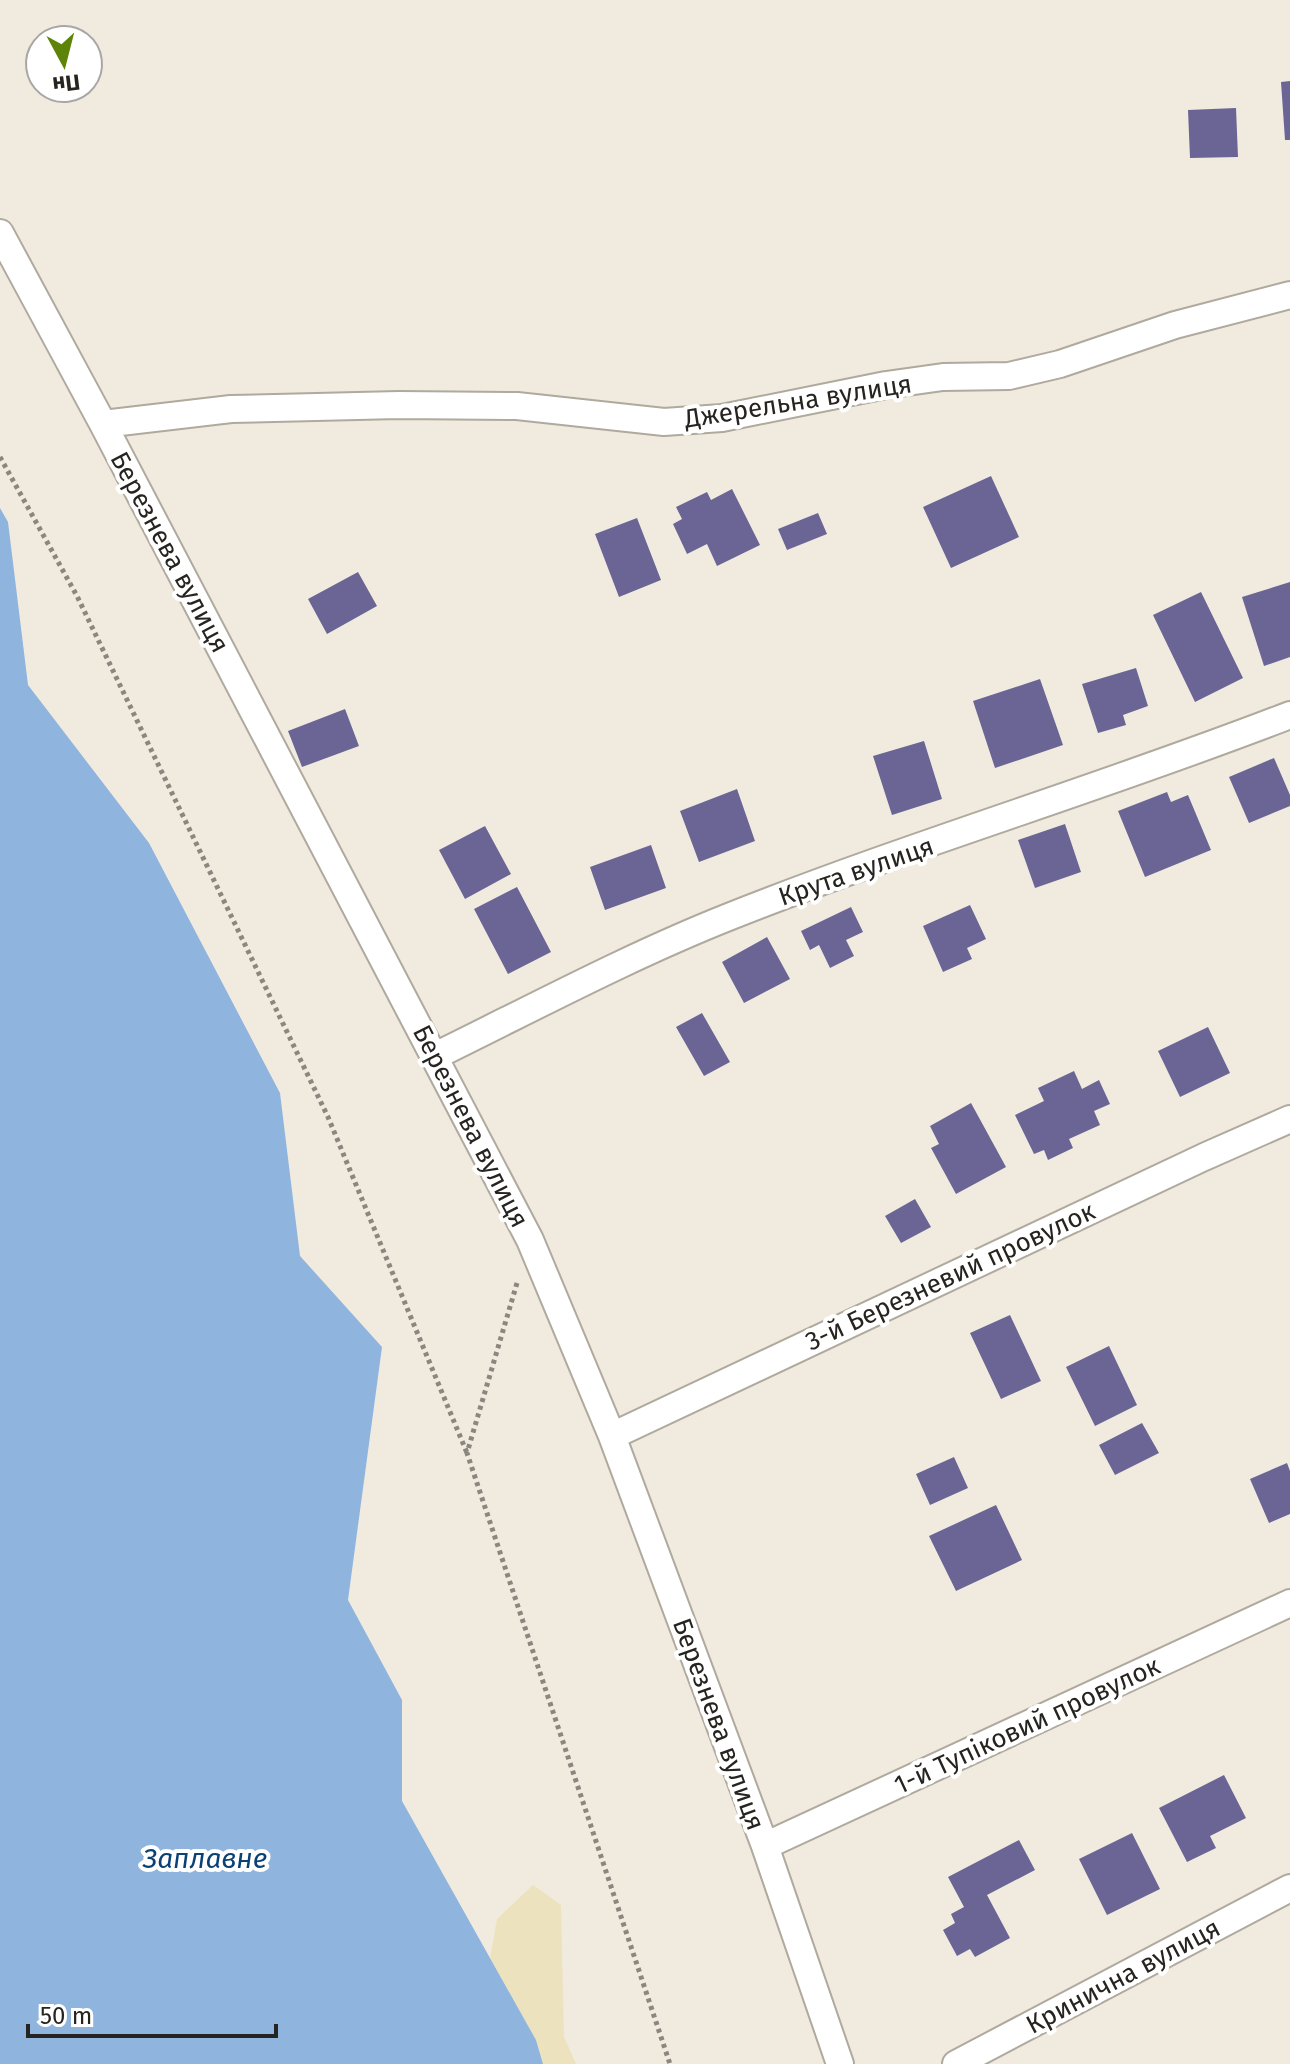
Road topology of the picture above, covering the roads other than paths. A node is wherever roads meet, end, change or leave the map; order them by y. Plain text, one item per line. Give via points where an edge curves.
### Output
1 (0, 233) edge
2 (1290, 295) edge
3 (103, 424) junction
4 (1290, 715) edge
5 (435, 1056) junction
6 (1290, 1119) edge
7 (612, 1436) junction
8 (1290, 1603) edge
9 (765, 1846) junction
10 (1290, 1888) edge
11 (840, 2064) edge
12 (956, 2064) edge

1 - 3 street, Березнева вулиця
2 - 3 street, Джерельна вулиця via 1009,376 886,385 722,418 664,422 517,406 399,405 231,409
3 - 5 street, Березнева вулиця
4 - 5 street, Крута вулиця via 728,917
5 - 7 street, Березнева вулиця via 530,1240
6 - 7 street, 3-й Березневий провулок
7 - 9 street, Березнева вулиця
8 - 9 street, 1-й Тупіковий провулок
9 - 11 street, Березнева вулиця
10 - 12 street, Кринична вулиця

